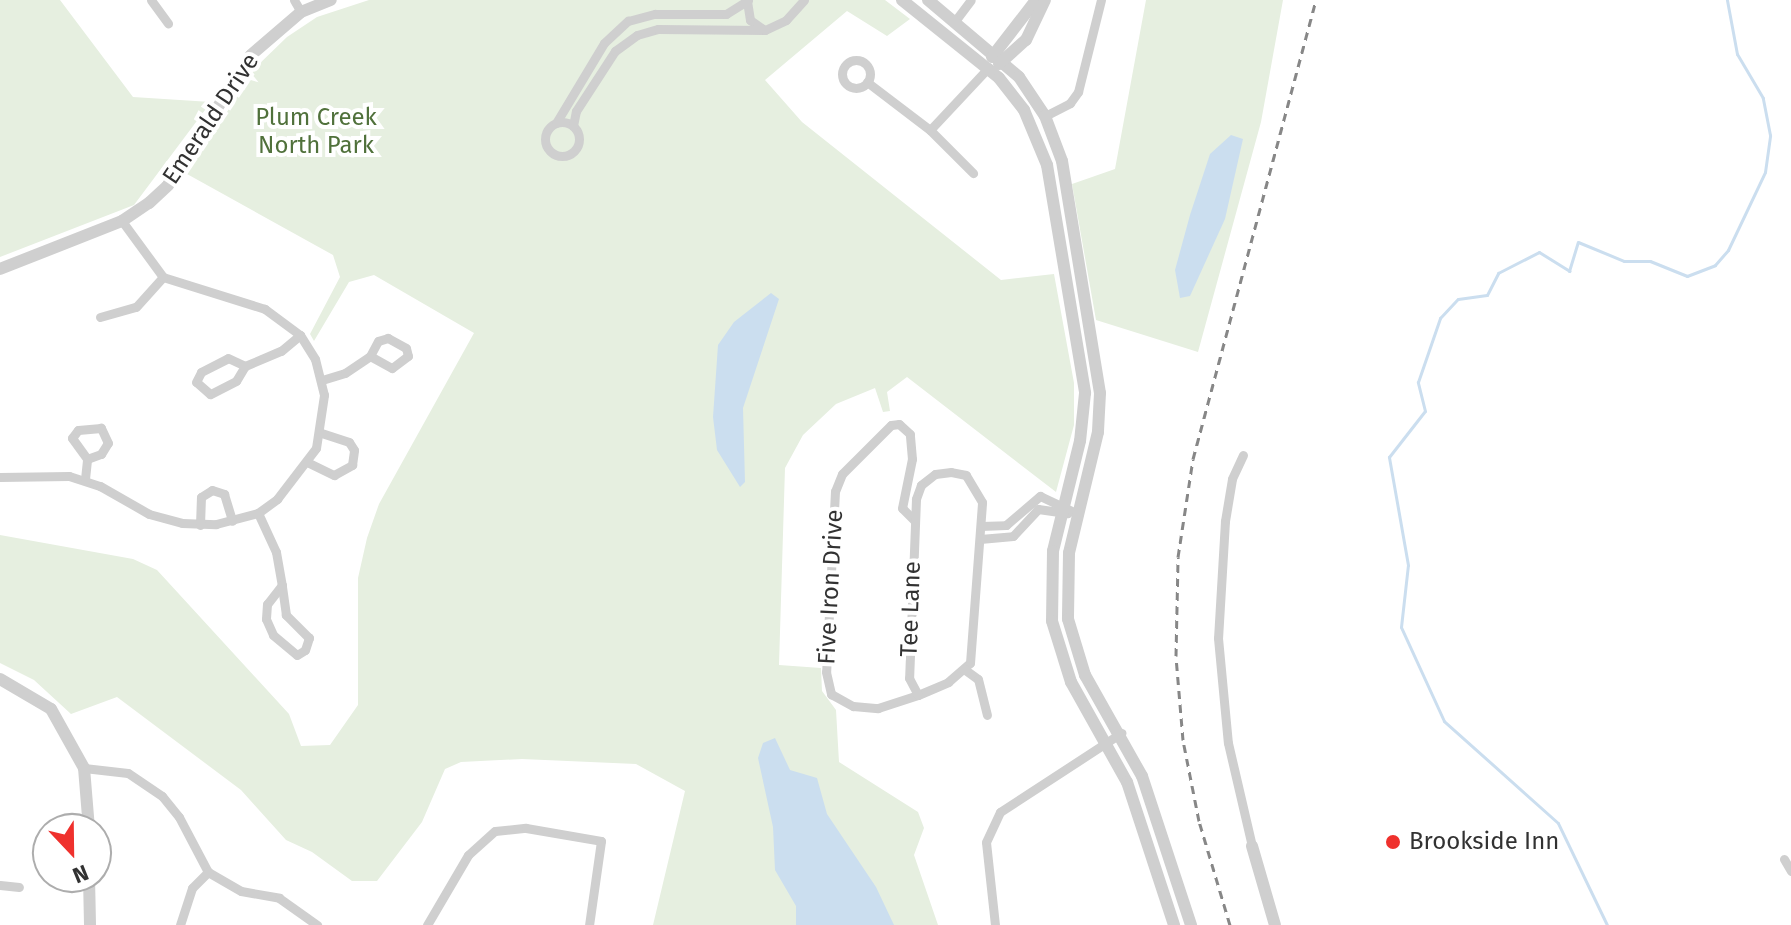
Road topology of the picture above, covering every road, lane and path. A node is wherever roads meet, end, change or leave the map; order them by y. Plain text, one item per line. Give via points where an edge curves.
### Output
1 (151, 0) edge
2 (294, 0) edge
3 (331, 0) edge
4 (804, 0) edge
5 (902, 0) edge
6 (928, 0) edge
7 (971, 0) edge
8 (1036, 0) edge
9 (1045, 0) edge
10 (1101, 0) edge
11 (748, 1) edge
12 (301, 12) junction
13 (955, 21) junction
14 (168, 23) dead end
15 (765, 30) junction
16 (1000, 56) junction
17 (989, 67) junction
18 (867, 82) dead end
19 (1045, 116) junction
20 (556, 123) junction
21 (573, 126) junction
22 (930, 130) junction
23 (973, 173) dead end
24 (122, 221) junction
25 (0, 269) edge
26 (163, 277) junction
27 (100, 317) dead end
28 (300, 335) junction
29 (370, 356) dead end
30 (245, 366) junction
31 (322, 380) junction
32 (321, 433) junction
33 (1243, 455) dead end
34 (87, 459) dead end
35 (309, 463) junction
36 (0, 477) edge
37 (85, 479) junction
38 (1063, 508) junction
39 (258, 513) junction
40 (1078, 514) junction
41 (232, 521) junction
42 (915, 521) junction
43 (200, 525) junction
44 (981, 526) junction
45 (980, 539) junction
46 (282, 585) junction
47 (964, 669) junction
48 (0, 679) edge
49 (918, 695) junction
50 (987, 715) dead end
51 (1121, 733) junction
52 (1107, 742) junction
53 (84, 768) junction
54 (88, 813) edge
55 (1252, 846) joint
56 (1784, 859) dead end
57 (1791, 871) edge
58 (208, 872) junction
59 (0, 885) edge
60 (19, 887) dead end
61 (89, 893) edge
62 (90, 925) edge
63 (180, 925) edge
64 (317, 925) edge
65 (427, 925) edge
66 (589, 925) edge
67 (995, 925) edge
68 (1174, 925) edge
69 (1191, 925) edge
70 (1275, 925) edge

1 - 14 street
2 - 12 street
3 - 12 street, Emerald Drive
4 - 15 street via 786,20
5 - 17 street
6 - 13 street
7 - 13 street
8 - 16 street
9 - 16 street via 1033,30
10 - 19 street via 1078,92 1070,103
11 - 15 street via 750,20
11 - 20 street via 726,14 655,14 628,21 604,43
12 - 24 street, Emerald Drive via 251,55 168,185
13 - 16 street
15 - 21 street via 658,29 637,35 615,51 576,111
16 - 17 street
16 - 19 street
17 - 22 street
17 - 38 street via 1024,110 1049,176 1085,393 1080,441
18 - 22 street
19 - 40 street via 1062,161 1100,385 1098,432
20 - 21 street
20 - 21 street via 546,132 545,144 561,157 578,147
22 - 23 street
24 - 25 street, Emerald Drive
24 - 26 street
26 - 27 street via 136,307
26 - 28 street via 265,309
28 - 30 street via 281,351
28 - 31 street
29 - 31 street via 345,373
30 - 30 street via 228,358 201,372 196,382 210,394 236,381
31 - 32 street
32 - 35 street
32 - 35 street via 349,442 352,465 334,475
33 - 55 street via 1232,479 1225,521 1218,638 1228,743
34 - 37 street
35 - 39 street
36 - 37 street via 54,474
37 - 43 street via 149,514
38 - 40 street
38 - 44 street via 1033,497 1006,525
38 - 45 street via 1038,509 1013,536
38 - 52 street via 1050,584 1056,639 1071,682
39 - 41 street
39 - 46 street via 276,552
40 - 51 street via 1067,568 1068,619 1085,675
41 - 43 street
41 - 43 street via 224,494 212,490 201,497
42 - 44 street via 921,485 935,474 951,472 966,475 979,490
42 - 49 street, Tee Lane via 909,678
42 - 49 street, Five Iron Drive via 902,508 912,459 910,434 899,424 891,425 842,474 835,491 826,672 831,694 853,706 878,708
44 - 45 street
45 - 47 street via 970,663
46 - 46 street via 267,604 266,619 273,635 297,655 309,638 286,615
47 - 49 street
47 - 50 street via 978,679
48 - 53 street via 51,709
51 - 52 street
51 - 69 street via 1142,776
52 - 67 street via 1012,799 995,819 986,842
52 - 68 street via 1131,792
53 - 54 street
53 - 58 street via 128,773 162,796
55 - 70 street
56 - 57 street
58 - 63 street via 192,888
58 - 64 street via 241,891 279,898
59 - 60 street
61 - 62 street
65 - 66 street via 468,855 495,831 526,828 601,841

